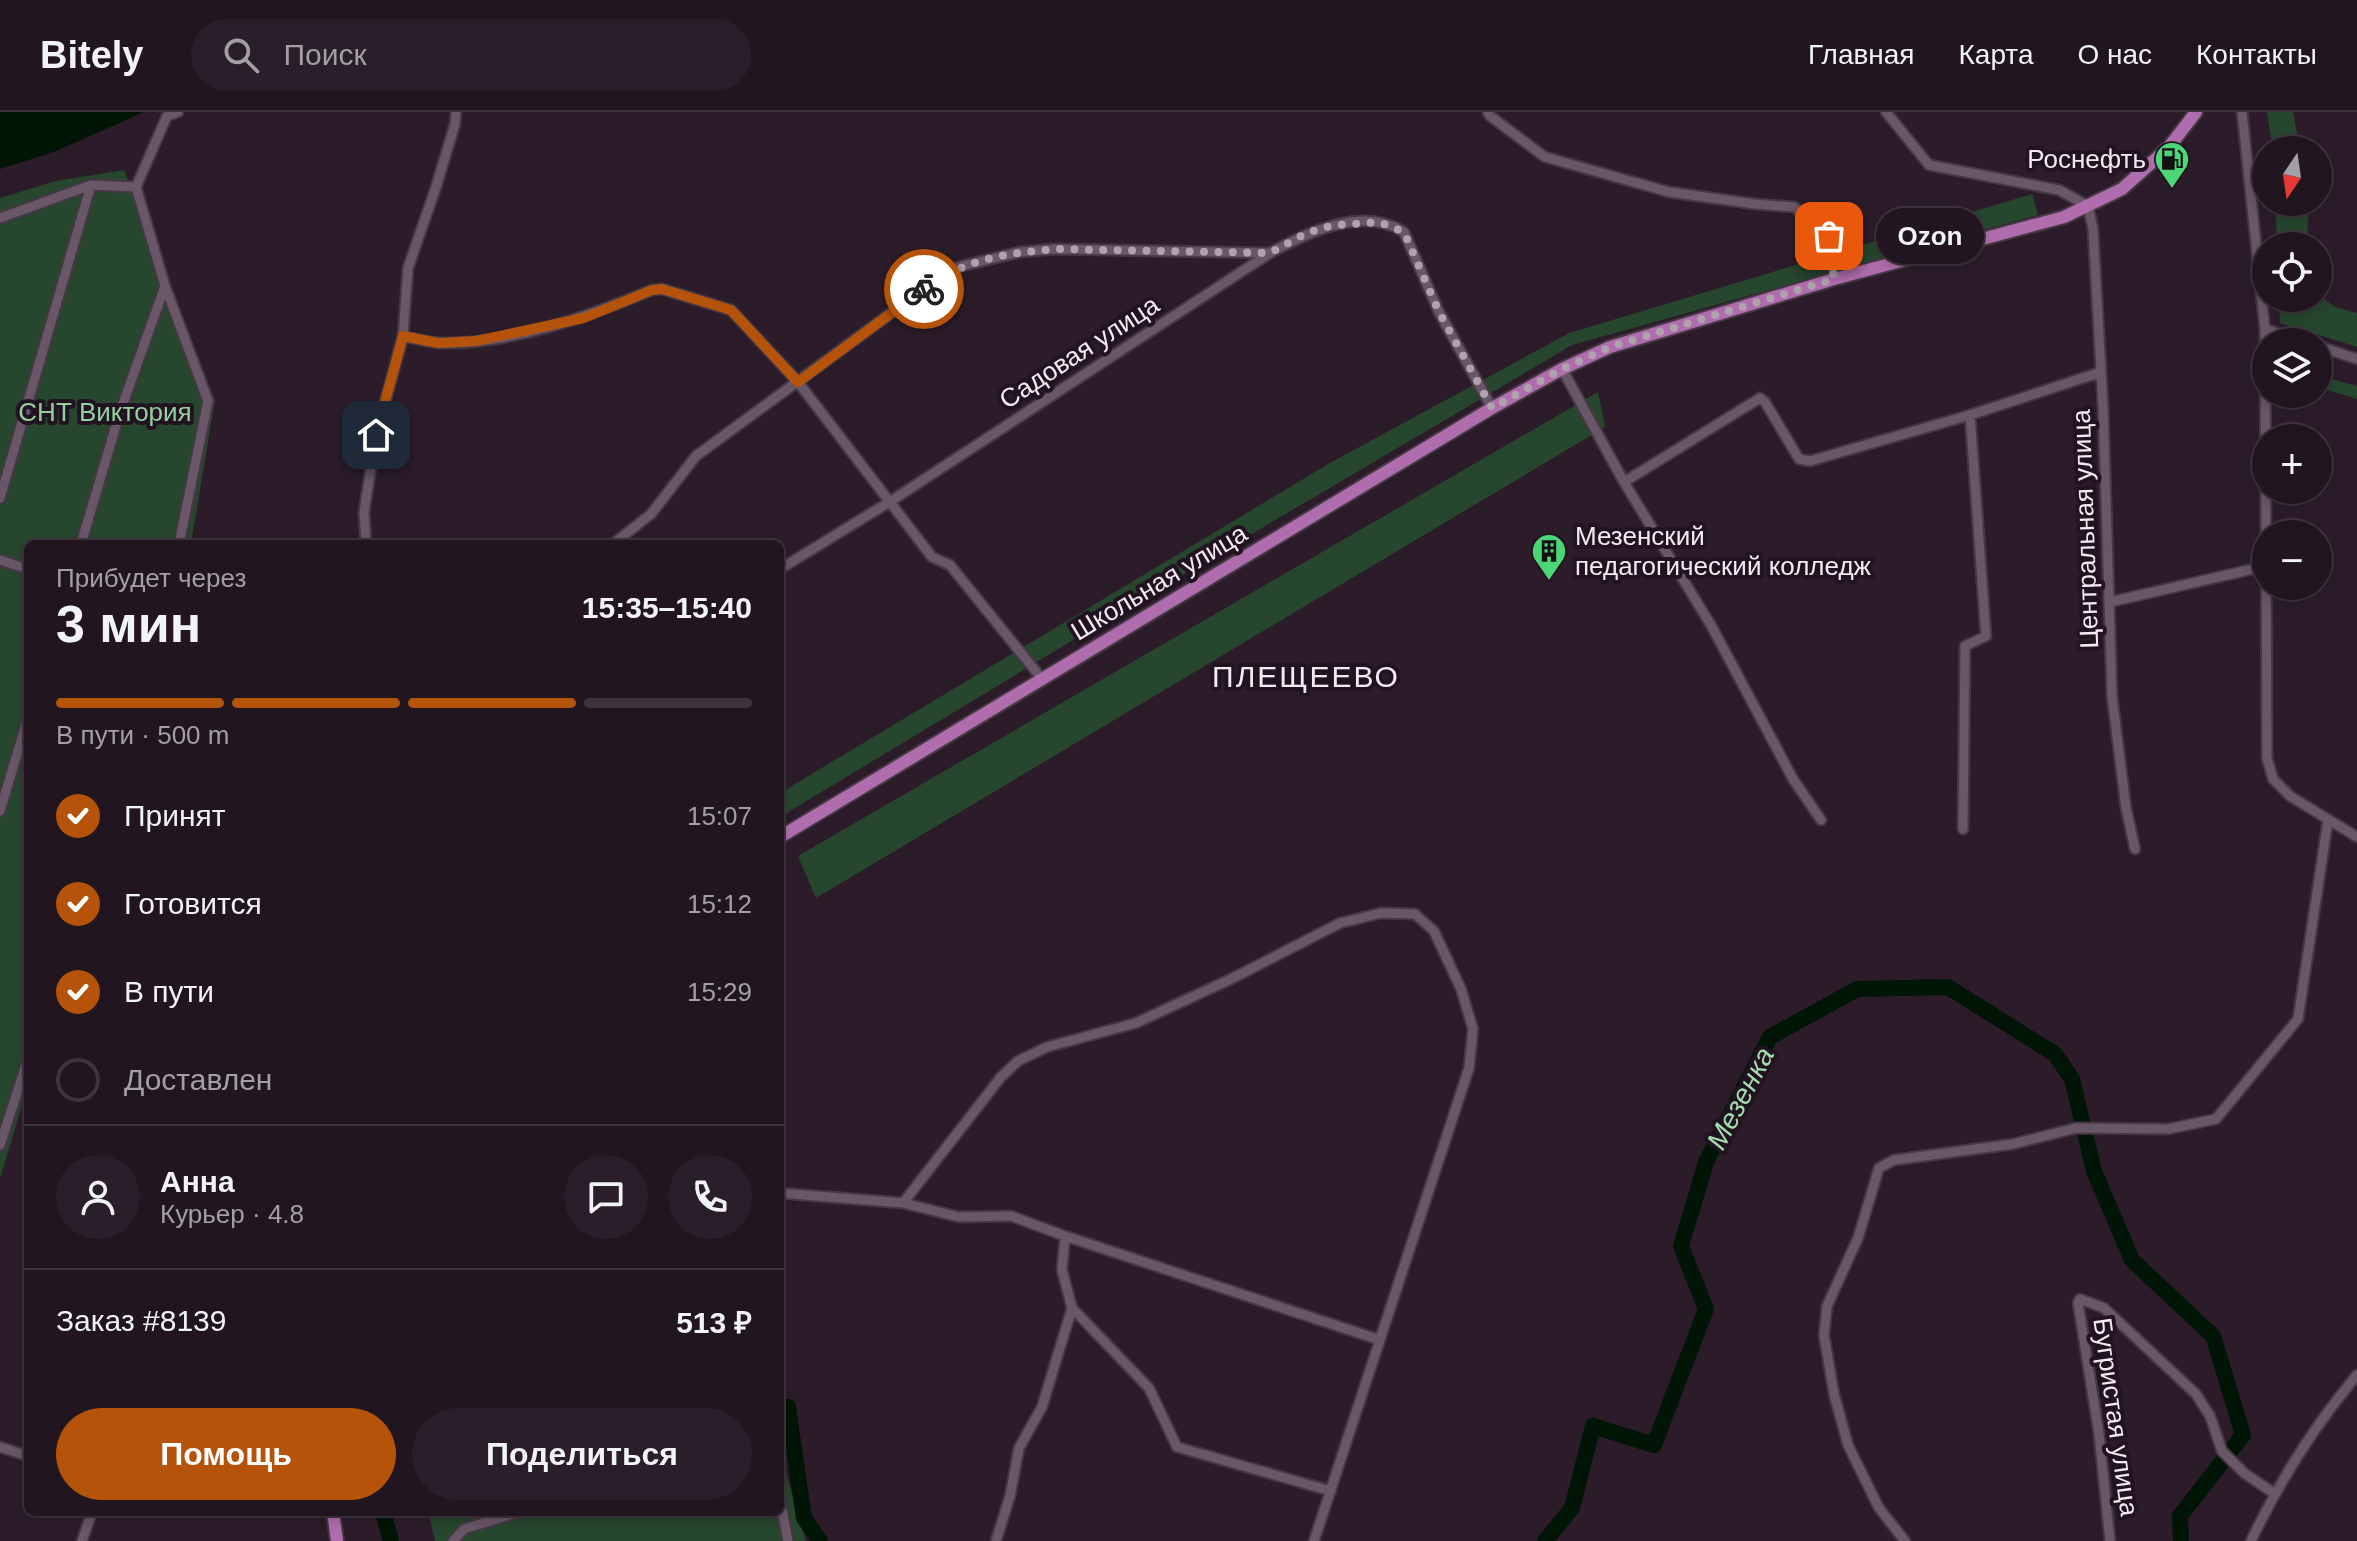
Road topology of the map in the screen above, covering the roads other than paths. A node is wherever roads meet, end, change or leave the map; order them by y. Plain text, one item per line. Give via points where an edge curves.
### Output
1 (178, 112) edge
2 (456, 112) edge
3 (1488, 112) edge
4 (1886, 112) edge
5 (2196, 112) edge
6 (2242, 112) edge
7 (91, 185) junction
8 (136, 187) junction
9 (2088, 206) junction
10 (0, 218) edge
11 (1270, 253) junction
12 (1834, 279) junction
13 (165, 286) junction
14 (2265, 328) edge
15 (403, 336) junction
16 (2332, 351) edge
17 (2357, 359) edge
18 (1562, 369) junction
19 (2101, 372) junction
20 (798, 382) junction
21 (1492, 408) junction
22 (2265, 408) edge
23 (1970, 415) junction
24 (1624, 482) junction
25 (0, 498) edge
26 (891, 501) junction
27 (2266, 520) edge
28 (82, 540) edge
29 (180, 540) edge
30 (366, 540) edge
31 (619, 540) edge
32 (0, 560) edge
33 (784, 567) edge
34 (24, 568) edge
35 (2252, 569) edge
36 (2266, 600) edge
37 (2110, 602) junction
38 (1042, 679) junction
39 (24, 731) edge
40 (0, 811) edge
41 (1821, 820) dead end
42 (2328, 820) junction
43 (1963, 829) dead end
44 (784, 835) edge
45 (2357, 837) edge
46 (2135, 849) dead end
47 (24, 1071) edge
48 (0, 1145) edge
49 (784, 1193) edge
50 (903, 1203) junction
51 (1065, 1236) junction
52 (1072, 1308) junction
53 (1380, 1340) junction
54 (2357, 1375) edge
55 (0, 1447) edge
56 (24, 1455) edge
57 (1331, 1491) junction
58 (2275, 1494) junction
59 (91, 1516) edge
60 (334, 1516) edge
61 (506, 1516) edge
62 (783, 1516) edge
63 (82, 1541) edge
64 (337, 1541) edge
65 (453, 1541) edge
66 (788, 1541) edge
67 (996, 1541) edge
68 (1314, 1541) edge
69 (1905, 1541) edge
70 (2110, 1541) edge
71 (2251, 1541) edge

1 - 8 street via 167,116
2 - 15 street via 408,268
3 - 12 street via 1545,157 1669,192 1794,207 1829,236
4 - 9 street via 1929,165 2059,190
5 - 9 main road, Школьная улица via 2147,168 2122,189
6 - 14 street
7 - 8 street
7 - 10 street
7 - 25 street
8 - 13 street
9 - 12 main road, Школьная улица
9 - 19 street, Центральная улица
11 - 20 street via 1055,249 972,263 928,286
11 - 21 street, Садовая улица via 1320,228 1379,222 1404,232 1439,312
11 - 26 street, Садовая улица
12 - 18 main road, Школьная улица via 1610,347
13 - 28 street
13 - 29 street via 208,401
15 - 20 street via 438,343 476,341 584,318 662,289 731,310
15 - 30 street via 376,435 364,512
16 - 17 street
18 - 21 main road, Школьная улица
18 - 24 street
19 - 23 street
19 - 37 street, Центральная улица
20 - 26 street
20 - 31 street via 696,456 651,514
21 - 38 main road, Школьная улица
22 - 27 street
23 - 24 street via 1810,461 1799,459 1760,398
23 - 43 street via 1986,636 1965,646
24 - 41 street
26 - 33 street, Садовая улица
26 - 38 street via 932,557 950,565
32 - 34 street
35 - 37 street
36 - 42 street via 2267,758 2273,779
37 - 46 street, Центральная улица via 2112,696
38 - 44 main road, Школьная улица
39 - 40 street
42 - 45 street
42 - 69 street via 2298,1019 2216,1119 2168,1129 2076,1128 2013,1144 1894,1160 1879,1168 1858,1238 1827,1306 1824,1335 1848,1445 1879,1508
47 - 48 street
49 - 50 street
50 - 51 street via 959,1217 1011,1216
50 - 53 street via 1018,1061 1047,1047 1136,1023 1340,923 1381,913 1415,914 1434,931 1473,1029 1469,1068
51 - 52 street via 1062,1270
51 - 53 street
52 - 57 street via 1149,1388 1177,1447
52 - 67 street via 1042,1407 1019,1448
53 - 57 street
54 - 58 street
55 - 56 street
57 - 68 street
58 - 70 street, Бугристая улица via 2222,1451 2196,1394 2104,1308 2080,1299
58 - 71 street
59 - 63 street
60 - 64 main road
61 - 65 street via 464,1529
62 - 66 street

